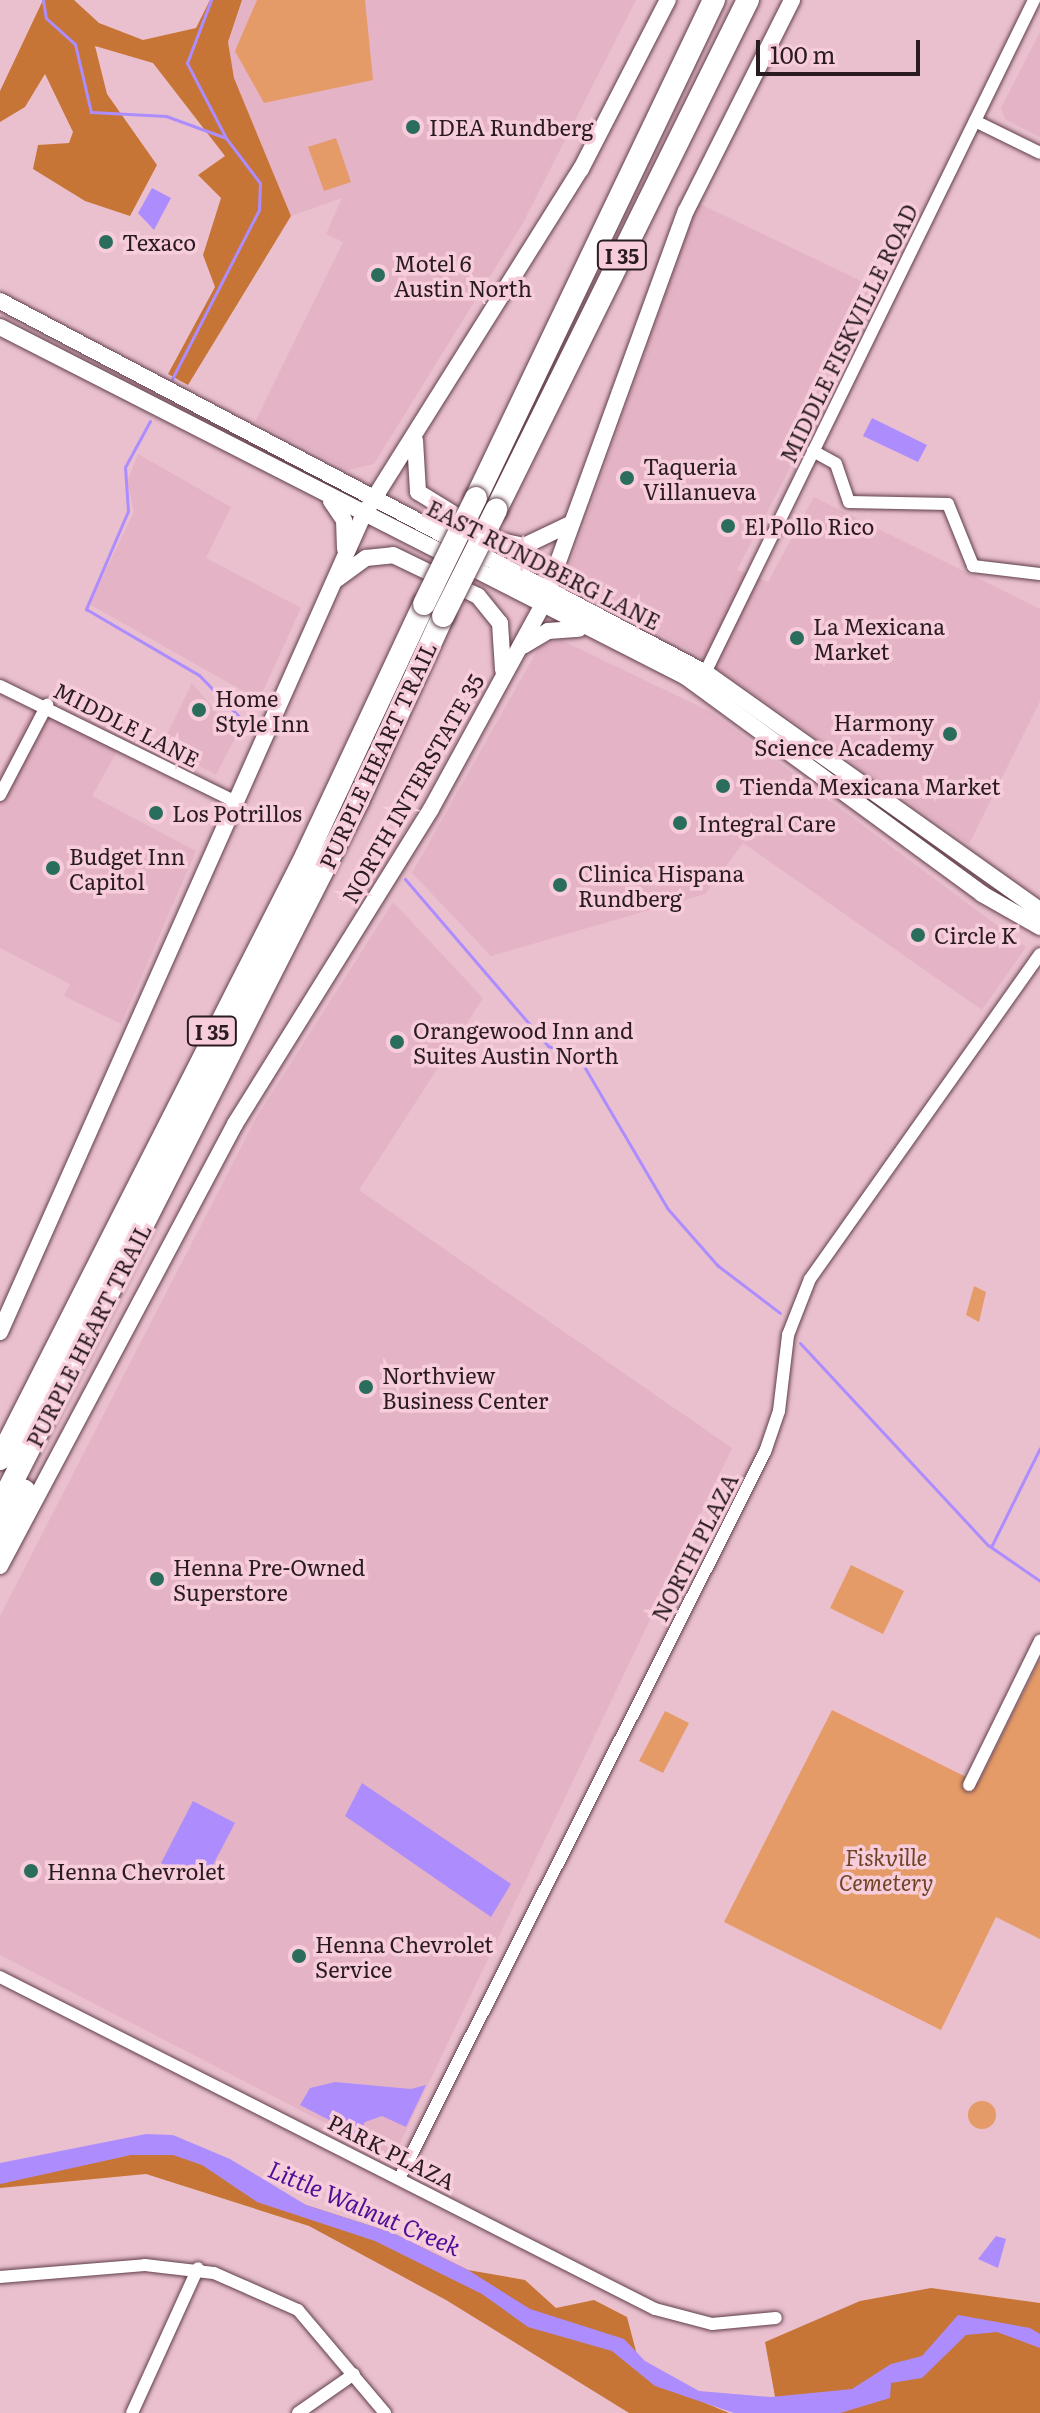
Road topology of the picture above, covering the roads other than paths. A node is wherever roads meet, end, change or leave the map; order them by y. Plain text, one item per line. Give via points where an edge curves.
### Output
1 (668, 0) edge
2 (714, 0) edge
3 (748, 0) edge
4 (792, 0) edge
5 (1034, 0) edge
6 (975, 121) junction
7 (1040, 153) edge
8 (0, 301) edge
9 (0, 327) edge
10 (210, 413) junction
11 (202, 431) junction
12 (415, 434) junction
13 (813, 451) junction
14 (328, 497) junction
15 (373, 500) junction
16 (363, 516) junction
17 (572, 523) junction
18 (344, 555) junction
19 (1040, 574) edge
20 (330, 588) junction
21 (546, 599) junction
22 (434, 610) junction
23 (585, 629) junction
24 (519, 650) junction
25 (503, 676) junction
26 (702, 679) junction
27 (0, 686) edge
28 (47, 705) junction
29 (0, 795) edge
30 (234, 801) junction
31 (1040, 910) edge
32 (1040, 927) edge
33 (1040, 954) edge
34 (111, 1289) junction
35 (0, 1332) edge
36 (0, 1459) edge
37 (0, 1506) edge
38 (0, 1540) edge
39 (0, 1566) edge
40 (1040, 1641) edge
41 (969, 1785) dead end
42 (0, 1977) edge
43 (400, 2177) junction
44 (198, 2268) junction
45 (0, 2277) edge
46 (776, 2318) dead end
47 (354, 2374) junction
48 (132, 2413) edge
49 (298, 2413) edge
50 (385, 2413) edge

1 - 12 main road via 581,169
2 - 22 highway, PURPLE HEART TRAIL / I 35, bridge via 476,498
3 - 22 highway, PURPLE HEART TRAIL / I 35, bridge via 496,510
4 - 17 main road, NORTH INTERSTATE 35 via 686,211
5 - 6 street, MIDDLE FISKVILLE ROAD
6 - 7 street
6 - 13 street, MIDDLE FISKVILLE ROAD
8 - 10 main road, EAST RUNDBERG LANE
9 - 11 main road, EAST RUNDBERG LANE
10 - 11 main road
10 - 15 main road, EAST RUNDBERG LANE
11 - 14 main road, EAST RUNDBERG LANE
12 - 15 main road
12 - 17 main road via 413,482 427,503 511,545 542,542
13 - 19 street via 836,464 849,502 948,504 973,566
13 - 26 street, MIDDLE FISKVILLE ROAD
14 - 16 main road, EAST RUNDBERG LANE
14 - 18 main road via 344,520
15 - 16 main road
15 - 21 main road, EAST RUNDBERG LANE
16 - 18 main road
16 - 21 main road, EAST RUNDBERG LANE
17 - 21 main road, NORTH INTERSTATE 35
18 - 20 main road
20 - 25 main road via 366,558 413,562 492,609 503,636
20 - 30 main road
21 - 23 main road, EAST RUNDBERG LANE
21 - 24 main road, NORTH INTERSTATE 35
21 - 26 main road, EAST RUNDBERG LANE
22 - 34 highway, PURPLE HEART TRAIL / I 35
22 - 36 highway, PURPLE HEART TRAIL / I 35
23 - 24 main road via 548,631
23 - 26 main road, EAST RUNDBERG LANE
24 - 25 main road, NORTH INTERSTATE 35
25 - 39 main road, NORTH INTERSTATE 35 via 431,809 235,1124
26 - 31 main road, EAST RUNDBERG LANE
26 - 32 main road, EAST RUNDBERG LANE via 982,894
27 - 28 street, MIDDLE LANE
28 - 29 street
28 - 30 street, MIDDLE LANE
30 - 35 main road via 106,1106
33 - 43 street, NORTH PLAZA via 810,1279 788,1335 779,1411 765,1452
34 - 37 highway, PURPLE HEART TRAIL / I 35
34 - 38 highway via 90,1353
40 - 41 street
42 - 43 street, PARK PLAZA
43 - 46 street, PARK PLAZA via 655,2309 712,2324
44 - 45 street via 145,2265
44 - 47 street via 298,2310
44 - 48 street
47 - 49 street
47 - 50 street

